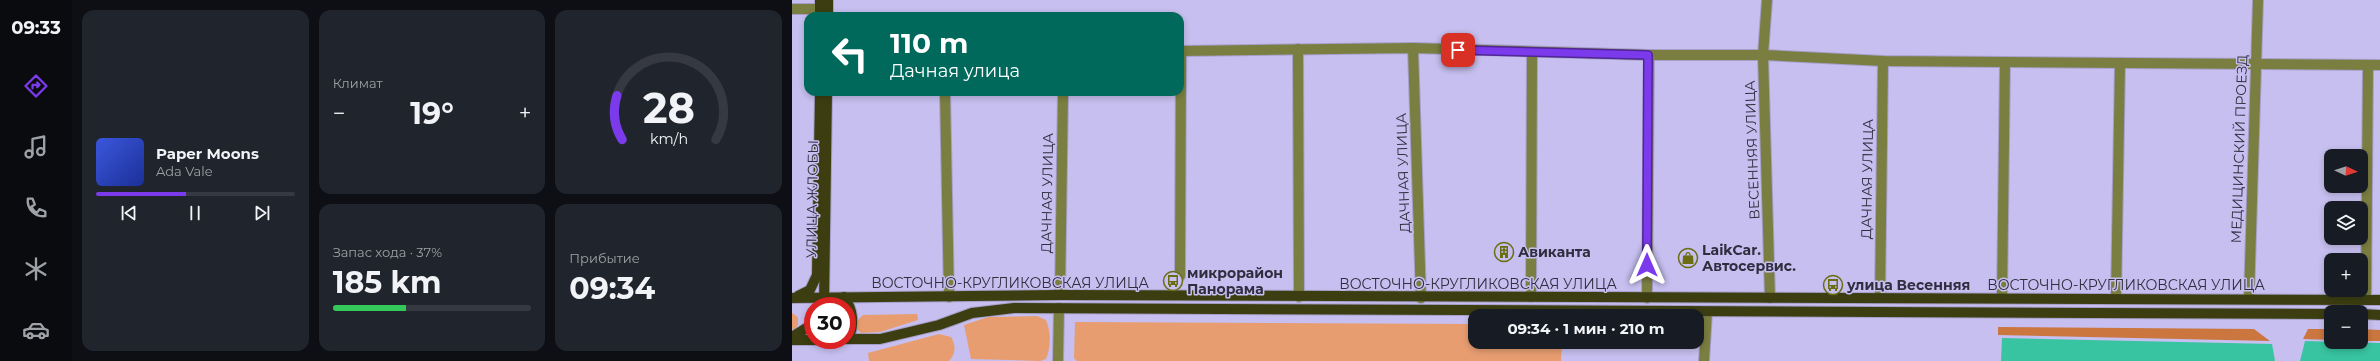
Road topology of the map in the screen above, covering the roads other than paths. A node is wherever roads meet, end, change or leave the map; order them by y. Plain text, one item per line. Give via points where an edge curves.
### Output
1 (1767, 0) edge
2 (2258, 0) edge
3 (824, 8) edge
4 (792, 9) edge
5 (1413, 48) junction
6 (1298, 49) junction
7 (1184, 51) edge
8 (1532, 52) junction
9 (1648, 55) junction
10 (1763, 55) junction
11 (1883, 61) junction
12 (2005, 62) junction
13 (2120, 63) junction
14 (2256, 64) junction
15 (2368, 65) junction
16 (2380, 65) edge
17 (820, 96) edge
18 (827, 96) edge
19 (945, 96) edge
20 (1063, 96) edge
21 (1181, 96) edge
22 (1180, 276) dead end
23 (1060, 295) junction
24 (824, 297) edge
25 (856, 297) edge
26 (949, 297) junction
27 (1299, 297) junction
28 (1531, 297) junction
29 (794, 298) edge
30 (1421, 298) junction
31 (1647, 298) junction
32 (1770, 298) junction
33 (1880, 298) junction
34 (2002, 298) junction
35 (804, 299) edge
36 (2116, 299) junction
37 (2249, 299) junction
38 (2366, 300) junction
39 (2380, 300) edge
40 (1059, 308) junction
41 (1707, 312) junction
42 (2324, 314) edge
43 (2368, 314) edge
44 (2380, 315) edge
45 (804, 330) edge
46 (792, 337) edge
47 (856, 339) edge
48 (792, 340) edge
49 (804, 340) edge
50 (1058, 361) edge
51 (1704, 361) edge

1 - 10 street, ВЕСЕННЯЯ УЛИЦА
2 - 14 street, МЕДИЦИНСКИЙ ПРОЕЗД
3 - 4 street
5 - 6 street
5 - 8 street
5 - 30 street, ДАЧНАЯ УЛИЦА
6 - 7 street
6 - 27 street
8 - 9 street
8 - 28 street
9 - 10 street
9 - 31 street
10 - 11 street
10 - 32 street, ВЕСЕННЯЯ УЛИЦА
11 - 12 street
11 - 33 street, ДАЧНАЯ УЛИЦА
12 - 13 street
12 - 34 street
13 - 14 street
13 - 36 street
14 - 15 street
14 - 37 street, МЕДИЦИНСКИЙ ПРОЕЗД
15 - 16 street
15 - 38 street
17 - 29 main road, УЛИЦА ЖЛОБЫ via 817,268 810,290
18 - 24 main road, УЛИЦА ЖЛОБЫ
19 - 26 street
20 - 23 street, ДАЧНАЯ УЛИЦА
21 - 22 street
23 - 26 main road, ВОСТОЧНО-КРУГЛИКОВСКАЯ УЛИЦА
23 - 27 main road, ВОСТОЧНО-КРУГЛИКОВСКАЯ УЛИЦА
25 - 26 main road, ВОСТОЧНО-КРУГЛИКОВСКАЯ УЛИЦА
27 - 30 main road, ВОСТОЧНО-КРУГЛИКОВСКАЯ УЛИЦА
28 - 30 main road, ВОСТОЧНО-КРУГЛИКОВСКАЯ УЛИЦА
28 - 31 main road, ВОСТОЧНО-КРУГЛИКОВСКАЯ УЛИЦА
29 - 35 main road, ВОСТОЧНО-КРУГЛИКОВСКАЯ УЛИЦА
31 - 32 main road, ВОСТОЧНО-КРУГЛИКОВСКАЯ УЛИЦА
32 - 33 main road, ВОСТОЧНО-КРУГЛИКОВСКАЯ УЛИЦА
33 - 34 main road, ВОСТОЧНО-КРУГЛИКОВСКАЯ УЛИЦА
34 - 36 main road, ВОСТОЧНО-КРУГЛИКОВСКАЯ УЛИЦА
36 - 37 main road, ВОСТОЧНО-КРУГЛИКОВСКАЯ УЛИЦА
37 - 38 main road, ВОСТОЧНО-КРУГЛИКОВСКАЯ УЛИЦА
38 - 39 main road, ВОСТОЧНО-КРУГЛИКОВСКАЯ УЛИЦА
40 - 41 main road, ВОСТОЧНО-КРУГЛИКОВСКАЯ УЛИЦА
40 - 47 main road, ВОСТОЧНО-КРУГЛИКОВСКАЯ УЛИЦА via 987,310 880,339
40 - 50 street
41 - 42 main road, ВОСТОЧНО-КРУГЛИКОВСКАЯ УЛИЦА
41 - 51 street
43 - 44 main road
45 - 46 main road
48 - 49 main road

